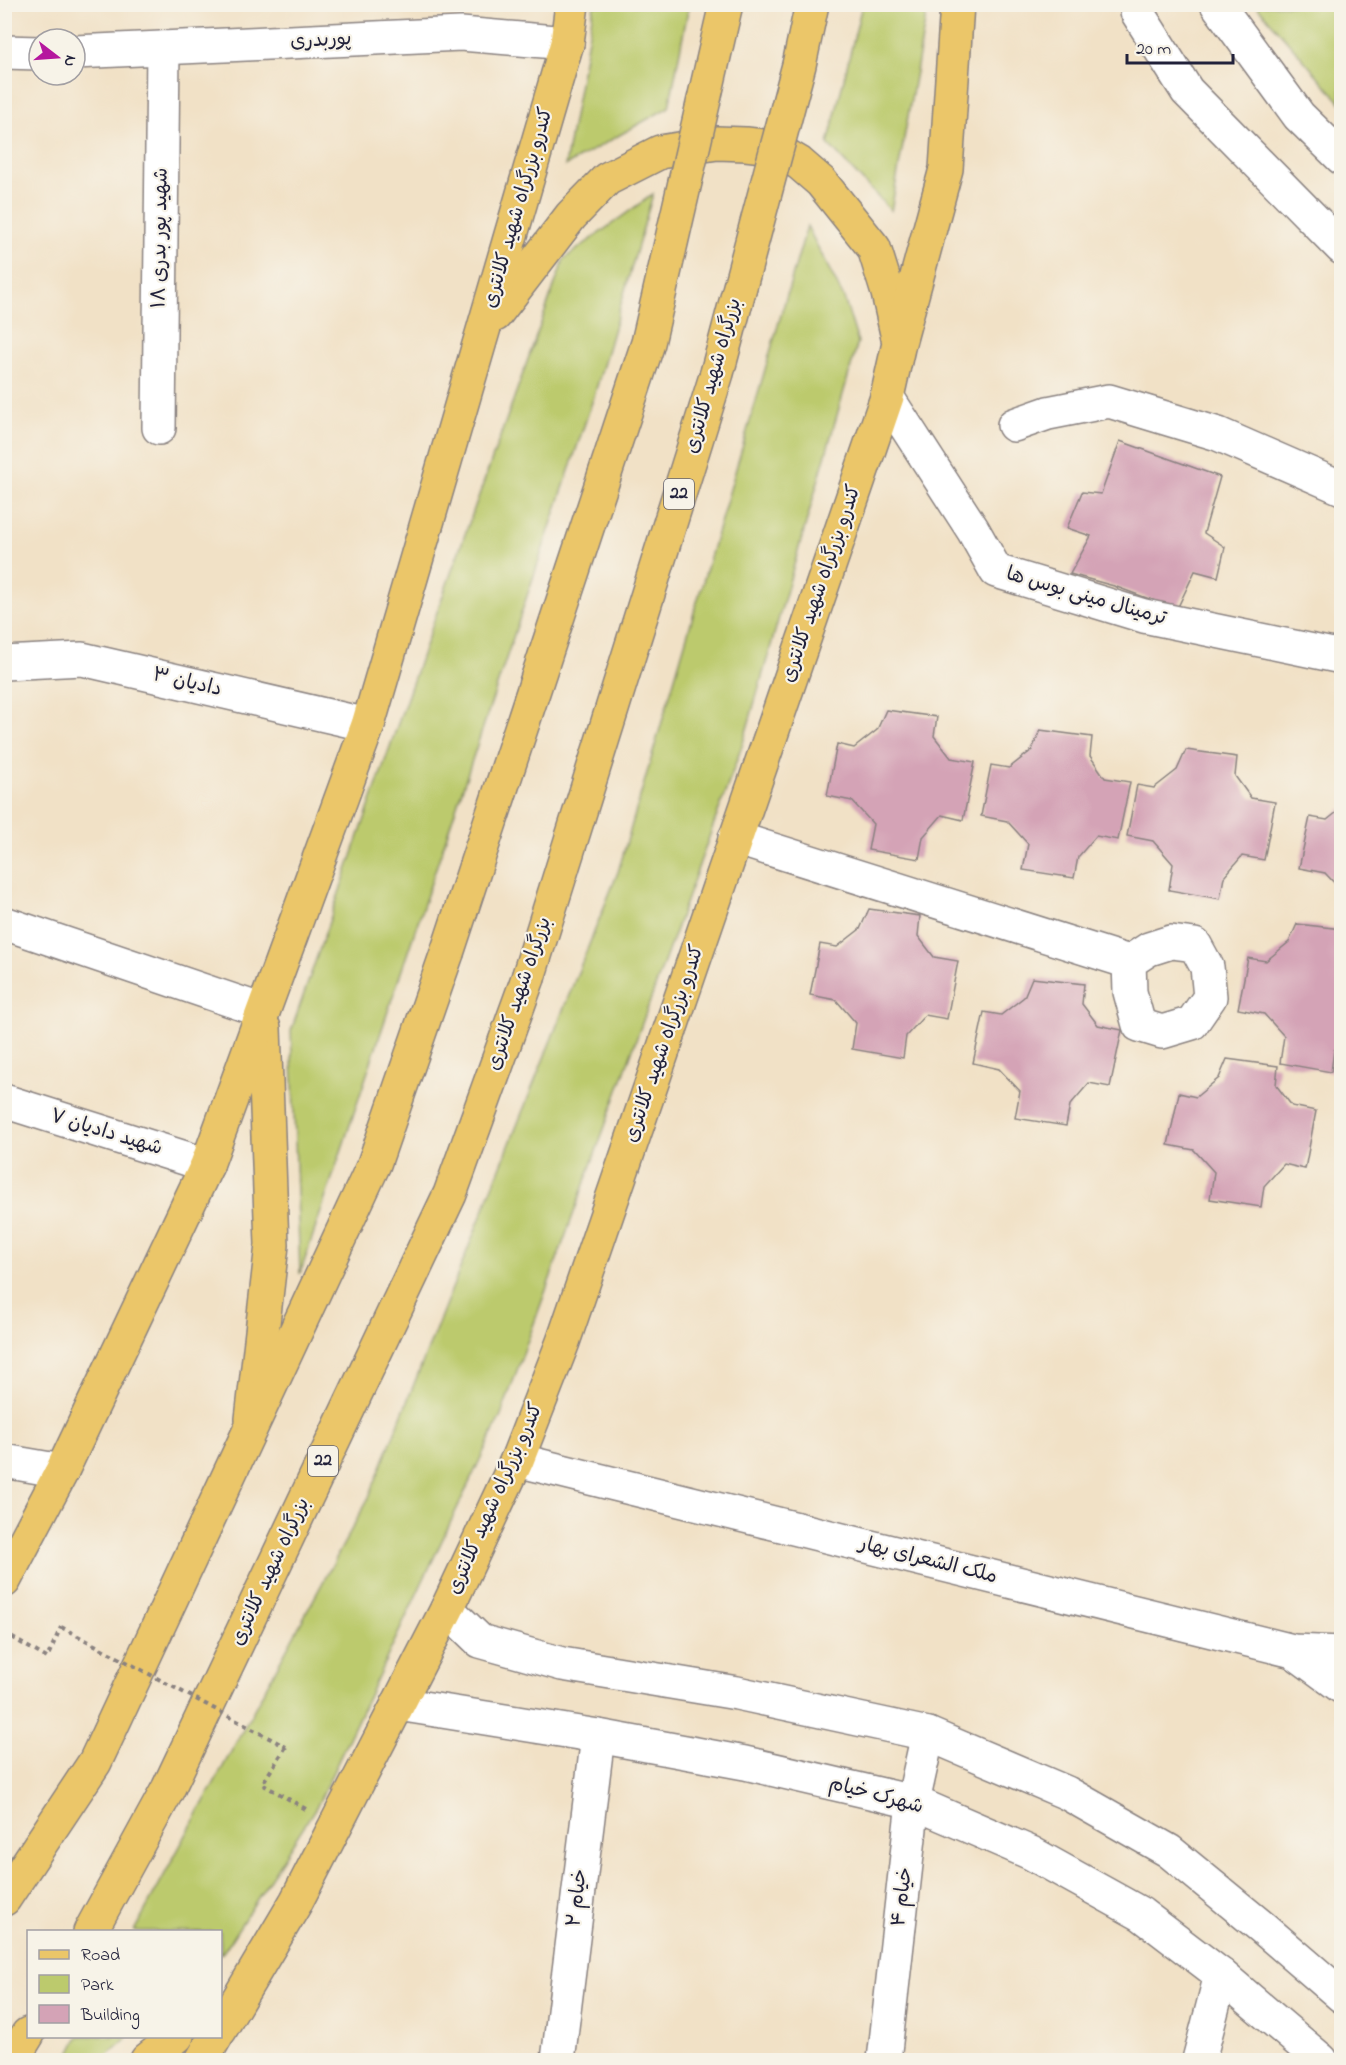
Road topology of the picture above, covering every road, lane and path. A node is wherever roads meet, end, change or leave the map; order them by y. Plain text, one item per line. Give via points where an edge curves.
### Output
1 (572, 4) edge
2 (726, 4) edge
3 (812, 4) edge
4 (957, 4) edge
5 (1137, 4) edge
6 (1217, 4) edge
7 (567, 43) junction
8 (163, 48) junction
9 (87, 51) edge
10 (4, 52) edge
11 (27, 53) edge
12 (1341, 158) edge
13 (1341, 248) edge
14 (483, 331) junction
15 (899, 343) junction
16 (887, 397) junction
17 (1014, 425) dead end
18 (159, 428) dead end
19 (1341, 488) edge
20 (1341, 657) edge
21 (4, 663) edge
22 (368, 725) junction
23 (735, 838) junction
24 (4, 923) edge
25 (1129, 962) dead end
26 (263, 1011) junction
27 (4, 1101) edge
28 (207, 1165) junction
29 (252, 1425) junction
30 (517, 1460) junction
31 (4, 1461) edge
32 (62, 1471) junction
33 (4, 1581) edge
34 (447, 1609) junction
35 (4, 1633) edge
36 (1293, 1651) junction
37 (1341, 1653) edge
38 (1341, 1687) edge
39 (398, 1704) junction
40 (928, 1734) junction
41 (598, 1736) junction
42 (913, 1802) junction
43 (336, 1825) junction
44 (4, 1899) edge
45 (91, 1930) edge
46 (1221, 1975) junction
47 (252, 1977) junction
48 (1341, 1996) edge
49 (222, 2000) edge
50 (222, 2027) edge
51 (27, 2036) edge
52 (176, 2038) edge
53 (215, 2038) edge
54 (12, 2061) edge
55 (147, 2061) edge
56 (202, 2061) edge
57 (558, 2061) edge
58 (884, 2061) edge
59 (1198, 2061) edge
60 (1321, 2061) edge

1 - 7 main road, کندرو بزرگراه شهید کلانتری
2 - 29 main road, bridge via 648,343 447,953 374,1164
3 - 45 main road, بزرگراه شهید کلانتری / 22, bridge via 717,373 528,978 450,1194 168,1790
4 - 15 main road, کندرو بزرگراه شهید کلانتری via 946,169
5 - 13 street via 1137,12 1187,91
6 - 12 street via 1299,116
7 - 8 street, پوربدری via 461,34
7 - 14 main road, کندرو بزرگراه شهید کلانتری
8 - 9 street, پوربدری
8 - 18 street, شهید پور بدری ۱۸
10 - 11 street
14 - 15 main road via 571,216 607,179 660,152 717,143 772,147 821,182 874,248
14 - 22 main road, کندرو بزرگراه شهید کلانتری
15 - 16 main road, کندرو بزرگراه شهید کلانتری
16 - 20 street, ترمینال مینی بوس ها via 996,571 1144,616
16 - 23 main road, کندرو بزرگراه شهید کلانتری
17 - 19 street via 1048,413 1109,401 1218,434
21 - 22 street, دادیان ۳ via 82,659
22 - 26 main road, کندرو بزرگراه شهید کلانتری
23 - 25 street
23 - 30 main road, کندرو بزرگراه شهید کلانتری via 563,1342
24 - 26 street
26 - 28 main road, کندرو بزرگراه شهید کلانتری
26 - 29 main road via 272,1245
27 - 28 street, شهید دادیان ۷
28 - 32 main road, کندرو بزرگراه شهید کلانتری
29 - 44 main road via 94,1762
30 - 34 main road, کندرو بزرگراه شهید کلانتری
30 - 36 street, ملک الشعرای بهار
31 - 32 street
32 - 33 main road, کندرو بزرگراه شهید کلانتری
34 - 39 main road, کندرو بزرگراه شهید کلانتری
34 - 40 street via 480,1641 562,1664 737,1693
35 - 43 path, bridge via 47,1658 61,1627 286,1747 262,1784
36 - 37 street, ملک الشعرای بهار
36 - 38 street
39 - 41 street, شهرک خیام
39 - 43 main road, کندرو بزرگراه شهید کلانتری
40 - 42 street, خیام ۴
40 - 48 street via 1066,1793 1169,1851
41 - 42 street, شهرک خیام via 745,1763
41 - 57 street, خیام ۲
42 - 46 street, شهرک خیام via 1032,1853 1141,1914
42 - 58 street, خیام ۴
43 - 47 main road, کندرو بزرگراه شهید کلانتری
46 - 59 street
46 - 60 street, شهرک خیام
47 - 49 main road
47 - 50 main road, کندرو بزرگراه شهید کلانتری
51 - 54 main road
52 - 55 main road
53 - 56 main road

